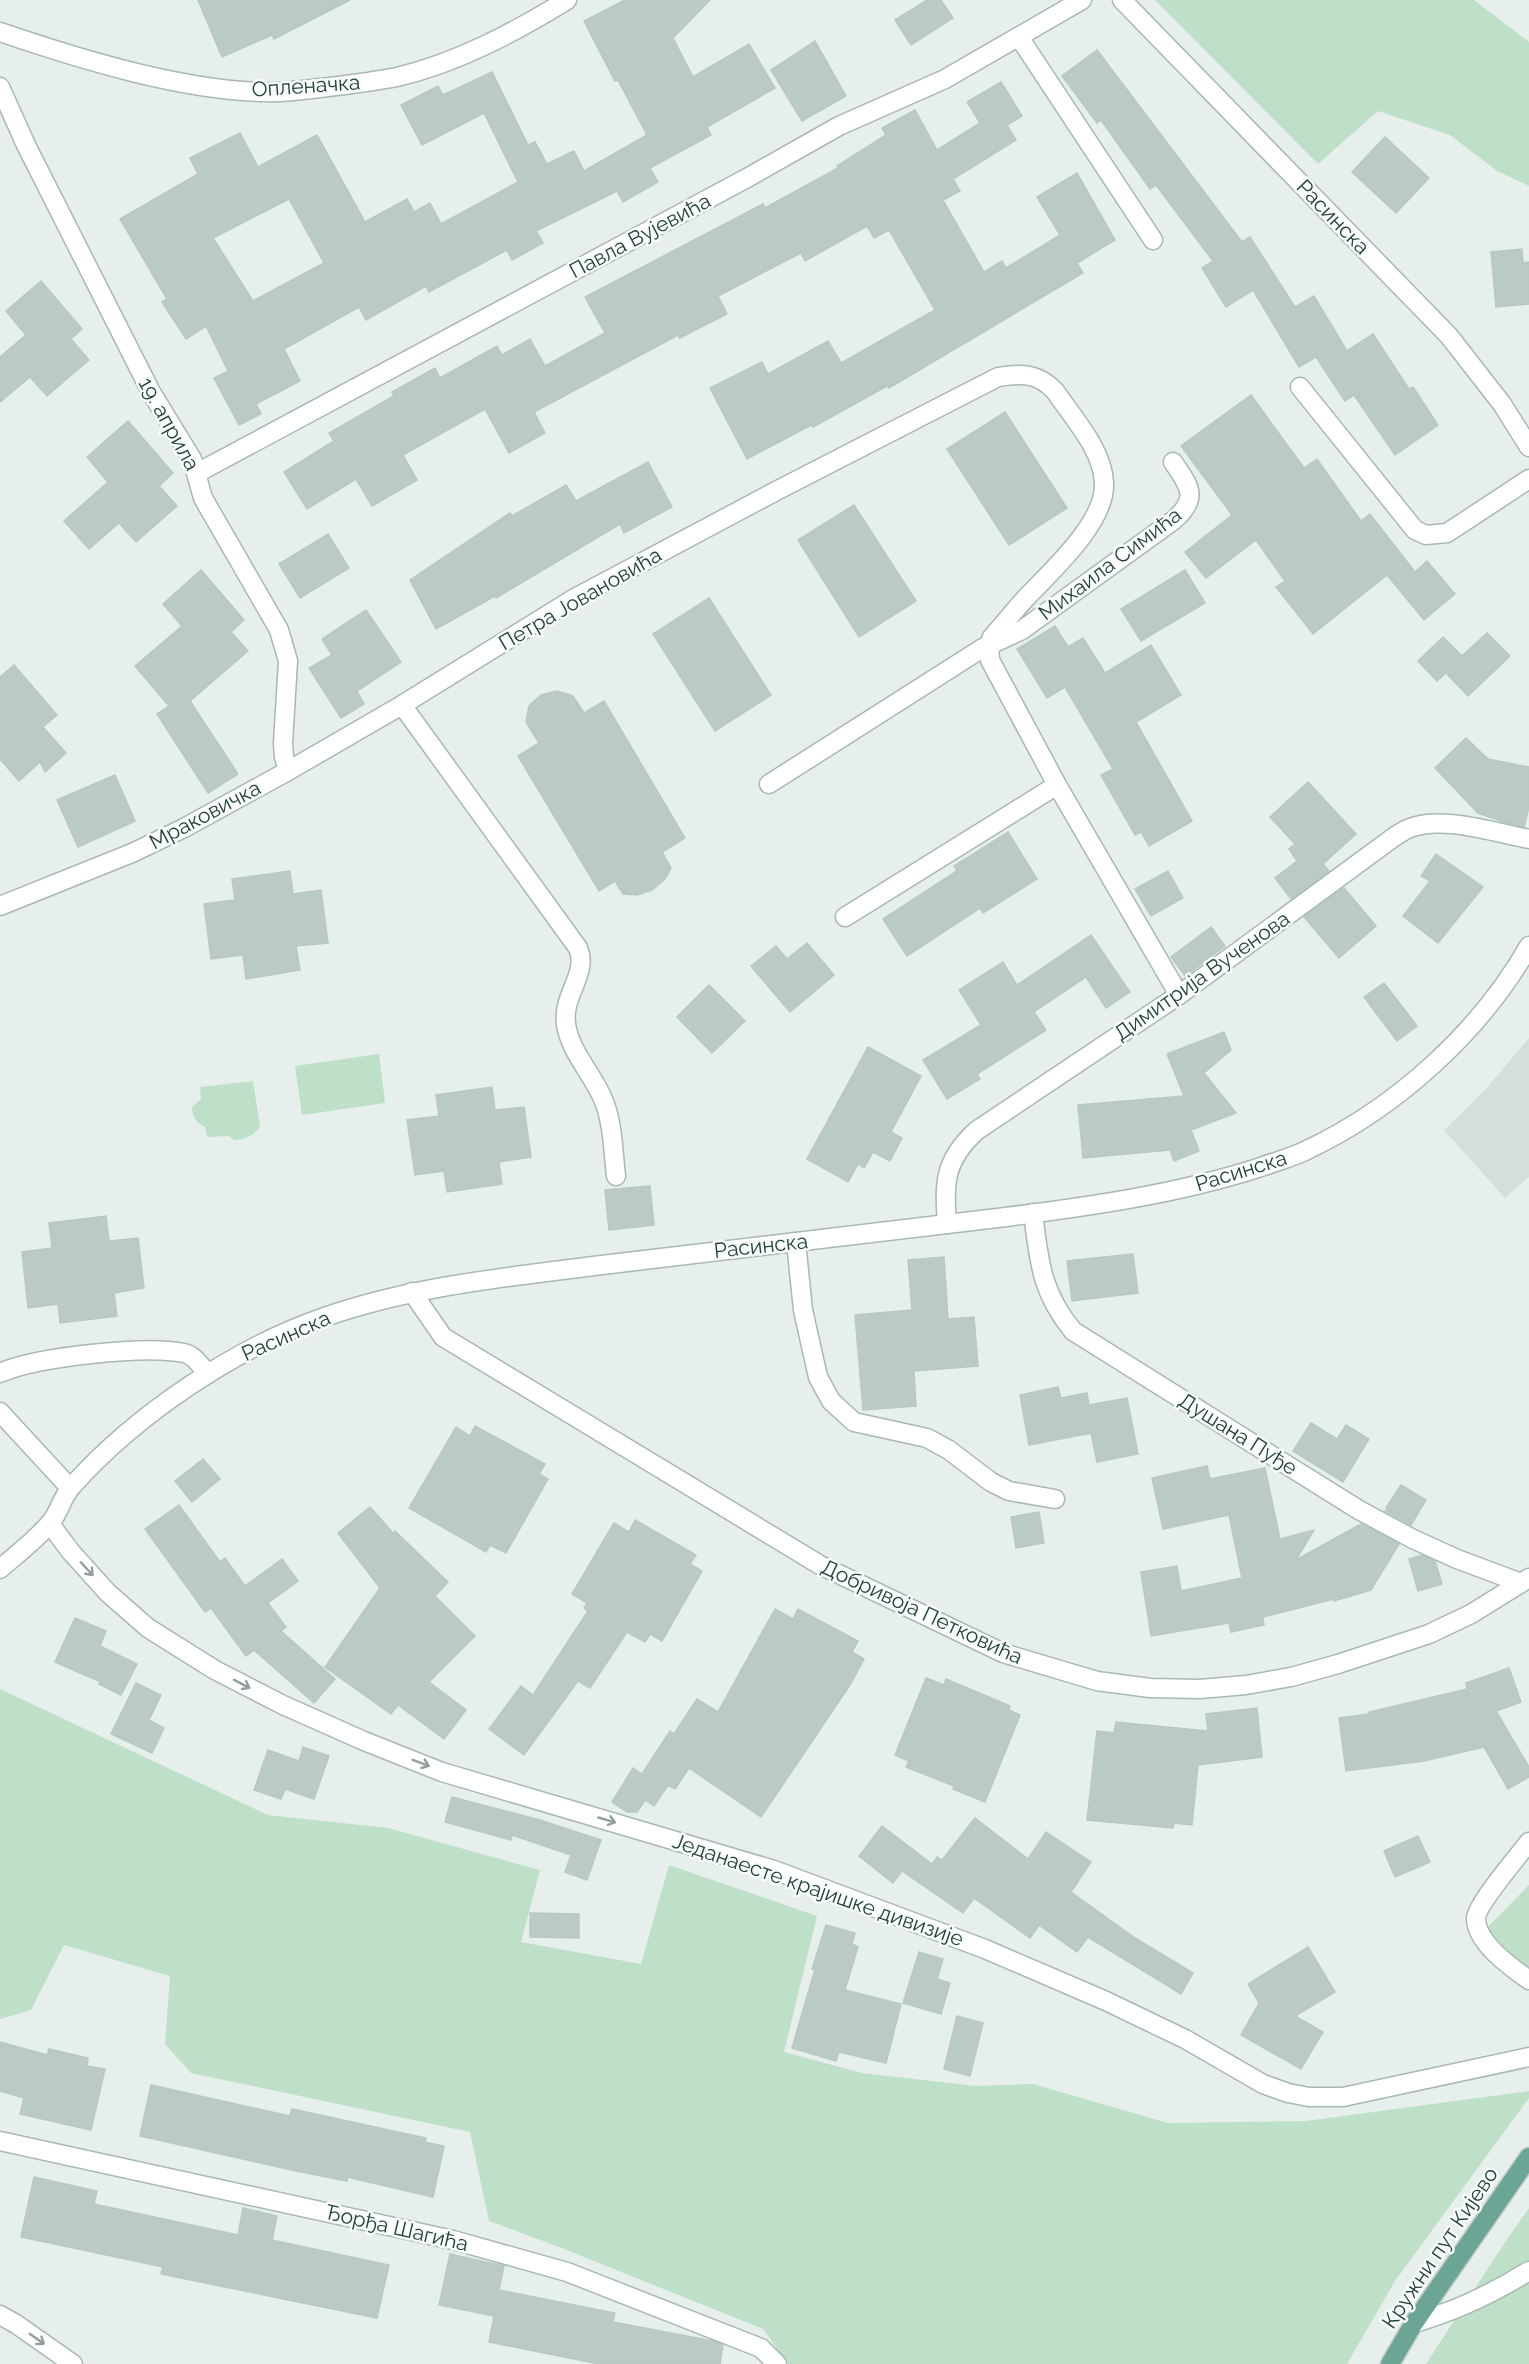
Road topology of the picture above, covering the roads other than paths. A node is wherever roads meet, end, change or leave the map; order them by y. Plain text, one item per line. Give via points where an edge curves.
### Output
1 (567, 0) edge
2 (1082, 0) edge
3 (1122, 0) edge
4 (0, 32) edge
5 (1019, 37) junction
6 (0, 87) edge
7 (1153, 240) dead end
8 (1024, 375) joint
9 (1300, 387) dead end
10 (1529, 447) edge
11 (1173, 462) dead end
12 (197, 472) junction
13 (1529, 479) edge
14 (989, 645) junction
15 (402, 705) junction
16 (288, 771) junction
17 (769, 784) dead end
18 (1057, 786) junction
19 (1529, 839) edge
20 (0, 906) edge
21 (844, 916) dead end
22 (1529, 946) edge
23 (1179, 995) junction
24 (616, 1176) dead end
25 (1033, 1214) junction
26 (947, 1224) junction
27 (796, 1242) junction
28 (412, 1292) junction
29 (0, 1373) edge
30 (208, 1374) junction
31 (0, 1412) edge
32 (70, 1488) junction
33 (1055, 1498) dead end
34 (50, 1524) junction
35 (0, 1569) edge
36 (1525, 1580) edge
37 (1529, 1842) edge
38 (1529, 1980) edge
39 (1529, 2057) edge
40 (0, 2141) edge
41 (1529, 2157) edge
42 (1529, 2271) edge
43 (0, 2315) edge
44 (1414, 2323) junction
45 (73, 2364) edge
46 (777, 2364) edge
47 (1390, 2364) edge

1 - 4 street, Опленачка via 536,19 444,62 365,82 278,92 190,84
2 - 5 street, Павла Вујевића
3 - 10 street, Расинска via 1449,336 1502,404
5 - 7 street
5 - 12 street, Павла Вујевића via 945,79 839,126
6 - 12 street, 19. априла via 78,251
8 - 14 street, Михаила Симића via 1035,376 1050,386 1096,453 1104,483 1102,500 1084,532
8 - 15 street, Петра Јовановића via 998,377 768,495 575,598
9 - 13 street via 1415,530 1426,535 1447,533
11 - 14 street, Михаила Симића via 1188,485 1191,497 1186,510 1022,630
12 - 16 street, 19. априла via 203,498 285,647 288,678 283,743
14 - 17 street
14 - 18 street via 994,669
15 - 16 street, Мраковичка
15 - 24 street via 581,954 582,962 565,1010 566,1025 608,1113
16 - 20 street, Мраковичка via 132,853
18 - 21 street
18 - 23 street
19 - 23 street, Димитрија Вученова via 1460,825 1433,823 1411,827
22 - 25 street, Расинска via 1489,1006 1450,1049 1402,1090 1307,1150 1224,1179 1130,1200
23 - 26 street, Димитрија Вученова via 976,1131 961,1145 945,1181
25 - 26 street, Расинска
25 - 36 street, Душана Пуђе via 1046,1288 1073,1331 1359,1510 1457,1559
26 - 27 street, Расинска
27 - 28 street, Расинска
27 - 33 street via 807,1330 818,1377 831,1401 854,1422 927,1438 1009,1491
28 - 30 street, Расинска via 319,1319 251,1349
28 - 36 street, Добривоја Петковића via 443,1337 820,1565 1003,1653 1058,1671 1150,1688 1200,1689 1291,1677 1429,1634 1472,1614
29 - 30 street via 37,1363 144,1350 186,1353
30 - 32 street, Расинска via 144,1419
31 - 32 street
32 - 34 street, Расинска
34 - 35 street, Расинска
34 -> 39 street, Једанаесте крајишке дивизије via 108,1593 148,1628 215,1670 284,1705 442,1772 774,1870 985,1949 1185,2039 1263,2084 1309,2097 1342,2097
37 - 38 street via 1490,1893 1476,1921 1481,1935 1497,1955
40 - 46 street, Ђорђа Шагића via 453,2240 556,2268 761,2348
41 - 44 main road, Кружни пут Кијево
42 - 44 street via 1450,2313
43 -> 45 street
44 - 47 main road, Кружни пут Кијево

